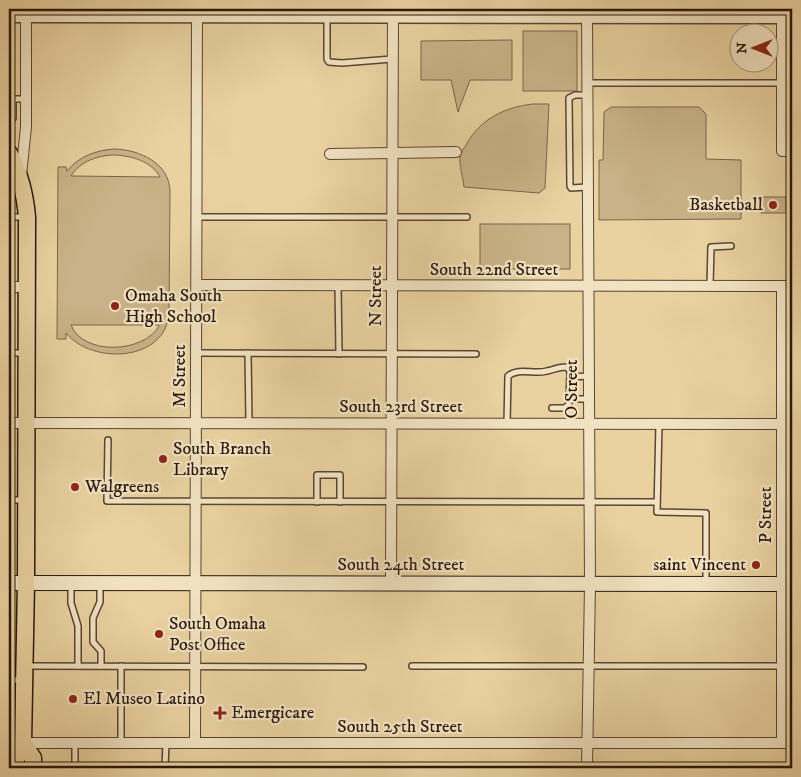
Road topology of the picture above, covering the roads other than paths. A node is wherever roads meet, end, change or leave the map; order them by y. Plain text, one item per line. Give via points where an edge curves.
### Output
1 (197, 12) edge
2 (238, 12) edge
3 (393, 12) edge
4 (587, 12) edge
5 (786, 14) edge
6 (9, 16) edge
7 (26, 16) junction
8 (327, 16) junction
9 (393, 59) junction
10 (587, 83) junction
11 (787, 83) edge
12 (587, 95) junction
13 (11, 99) edge
14 (26, 100) junction
15 (11, 118) edge
16 (26, 118) junction
17 (787, 151) edge
18 (456, 152) dead end
19 (9, 153) edge
20 (393, 153) junction
21 (330, 154) dead end
22 (20, 178) junction
23 (588, 187) junction
24 (9, 217) edge
25 (27, 217) junction
26 (197, 217) junction
27 (392, 218) junction
28 (467, 218) dead end
29 (731, 246) dead end
30 (197, 285) junction
31 (9, 286) edge
32 (338, 286) junction
33 (392, 286) junction
34 (588, 286) junction
35 (710, 286) junction
36 (787, 286) edge
37 (28, 287) junction
38 (9, 353) edge
39 (27, 353) junction
40 (196, 353) junction
41 (248, 353) junction
42 (338, 354) junction
43 (392, 354) junction
44 (476, 354) dead end
45 (787, 354) edge
46 (589, 376) junction
47 (570, 377) junction
48 (570, 399) junction
49 (589, 399) junction
50 (552, 408) dead end
51 (9, 423) edge
52 (27, 423) junction
53 (196, 423) junction
54 (249, 423) junction
55 (392, 423) junction
56 (507, 423) junction
57 (589, 423) junction
58 (659, 423) junction
59 (787, 424) edge
60 (108, 440) dead end
61 (9, 500) edge
62 (26, 500) junction
63 (195, 502) junction
64 (317, 502) junction
65 (340, 502) junction
66 (391, 502) junction
67 (589, 502) junction
68 (657, 502) junction
69 (787, 502) edge
70 (787, 548) edge
71 (9, 583) edge
72 (26, 583) junction
73 (71, 583) junction
74 (100, 583) junction
75 (194, 584) junction
76 (391, 584) junction
77 (590, 584) junction
78 (706, 584) junction
79 (787, 584) edge
80 (78, 666) junction
81 (101, 666) junction
82 (122, 666) junction
83 (195, 666) junction
84 (363, 666) dead end
85 (412, 666) dead end
86 (588, 666) junction
87 (787, 666) edge
88 (19, 675) edge
89 (16, 743) edge
90 (75, 743) junction
91 (122, 743) junction
92 (166, 743) junction
93 (588, 743) junction
94 (787, 743) edge
95 (195, 744) junction
96 (16, 768) edge
97 (33, 768) edge
98 (75, 768) edge
99 (165, 768) edge
100 (587, 768) edge

1 - 2 street
1 - 7 street
1 - 26 street, M Street
2 - 8 street
3 - 4 street
3 - 8 street
3 - 9 street, N Street
4 - 5 street
4 - 10 street, O Street
5 - 11 street
6 - 7 street
7 - 14 street
8 - 9 lane via 329,62
9 - 20 street, N Street
10 - 11 lane
10 - 12 street, O Street
11 - 17 street
12 - 23 street, O Street
12 - 23 lane via 570,98 570,166 571,188
13 - 14 lane
13 - 15 lane
14 - 16 street
15 - 16 lane
16 - 22 street
18 - 20 street
19 - 22 main road
20 - 21 street
20 - 27 street, N Street
22 - 25 main road
23 - 34 street, O Street
24 - 25 lane
25 - 37 main road
26 - 27 lane
26 - 30 street, M Street
27 - 28 lane
27 - 33 street, N Street
29 - 35 lane via 711,247
30 - 32 street, South 22nd Street
30 - 40 street, M Street
31 - 37 street
32 - 33 street, South 22nd Street
32 - 42 lane
33 - 34 street, South 22nd Street
33 - 43 street, N Street
34 - 35 street, South 22nd Street
34 - 46 street, O Street
35 - 36 street, South 22nd Street
36 - 45 street, P Street
37 - 39 main road
38 - 39 lane
39 - 52 main road
40 - 41 lane
40 - 53 street, M Street
41 - 42 lane
41 - 54 lane
42 - 43 lane
43 - 44 lane
43 - 55 street, N Street
45 - 59 street, P Street
46 - 47 lane
46 - 49 street, O Street
47 - 48 lane
47 - 56 lane via 567,367 555,367 546,372 513,372 508,376
48 - 49 lane
48 - 50 lane via 566,408
49 - 57 street, O Street
51 - 52 street, South 23rd Street
52 - 53 street, South 23rd Street
52 - 62 main road
53 - 54 street, South 23rd Street
53 - 63 street, M Street
54 - 55 street, South 23rd Street
55 - 56 street, South 23rd Street
55 - 66 street, N Street
56 - 57 street, South 23rd Street
57 - 58 street, South 23rd Street
57 - 67 street, O Street
58 - 59 street, South 23rd Street
58 - 68 lane
59 - 69 street, P Street
60 - 63 lane via 107,501
61 - 62 lane
62 - 72 main road
63 - 64 lane
63 - 75 street, M Street
64 - 65 lane
64 - 65 lane via 317,475 340,475
65 - 66 lane
66 - 67 lane
66 - 76 street, N Street
67 - 68 lane
67 - 77 street, O Street
68 - 78 lane via 657,512 706,513
69 - 70 street, P Street
70 - 79 street, P Street
71 - 72 main road, South 24th Street
72 - 73 main road, South 24th Street
72 - 88 main road
73 - 74 main road, South 24th Street
73 - 80 lane via 70,603 78,626
74 - 75 main road, South 24th Street
74 - 81 lane via 100,602 93,618 93,642 101,652
75 - 76 main road, South 24th Street
75 - 83 street, M Street
76 - 77 main road, South 24th Street
77 - 78 main road, South 24th Street
77 - 86 street, O Street
78 - 79 main road, South 24th Street
79 - 87 street, P Street
80 - 81 lane
80 - 88 lane
81 - 82 lane
82 - 83 lane
82 - 91 lane
83 - 84 lane
83 - 95 street, M Street
85 - 86 lane
86 - 87 lane
86 - 93 street, O Street
87 - 94 street, P Street
88 - 89 main road
89 - 90 street, South 25th Street
89 - 96 main road
89 - 97 main road via 33,758
90 - 91 street, South 25th Street
90 - 98 lane
91 - 92 street, South 25th Street
92 - 95 street, South 25th Street
92 - 99 lane
93 - 94 street, South 25th Street
93 - 95 street, South 25th Street
93 - 100 street, O Street

